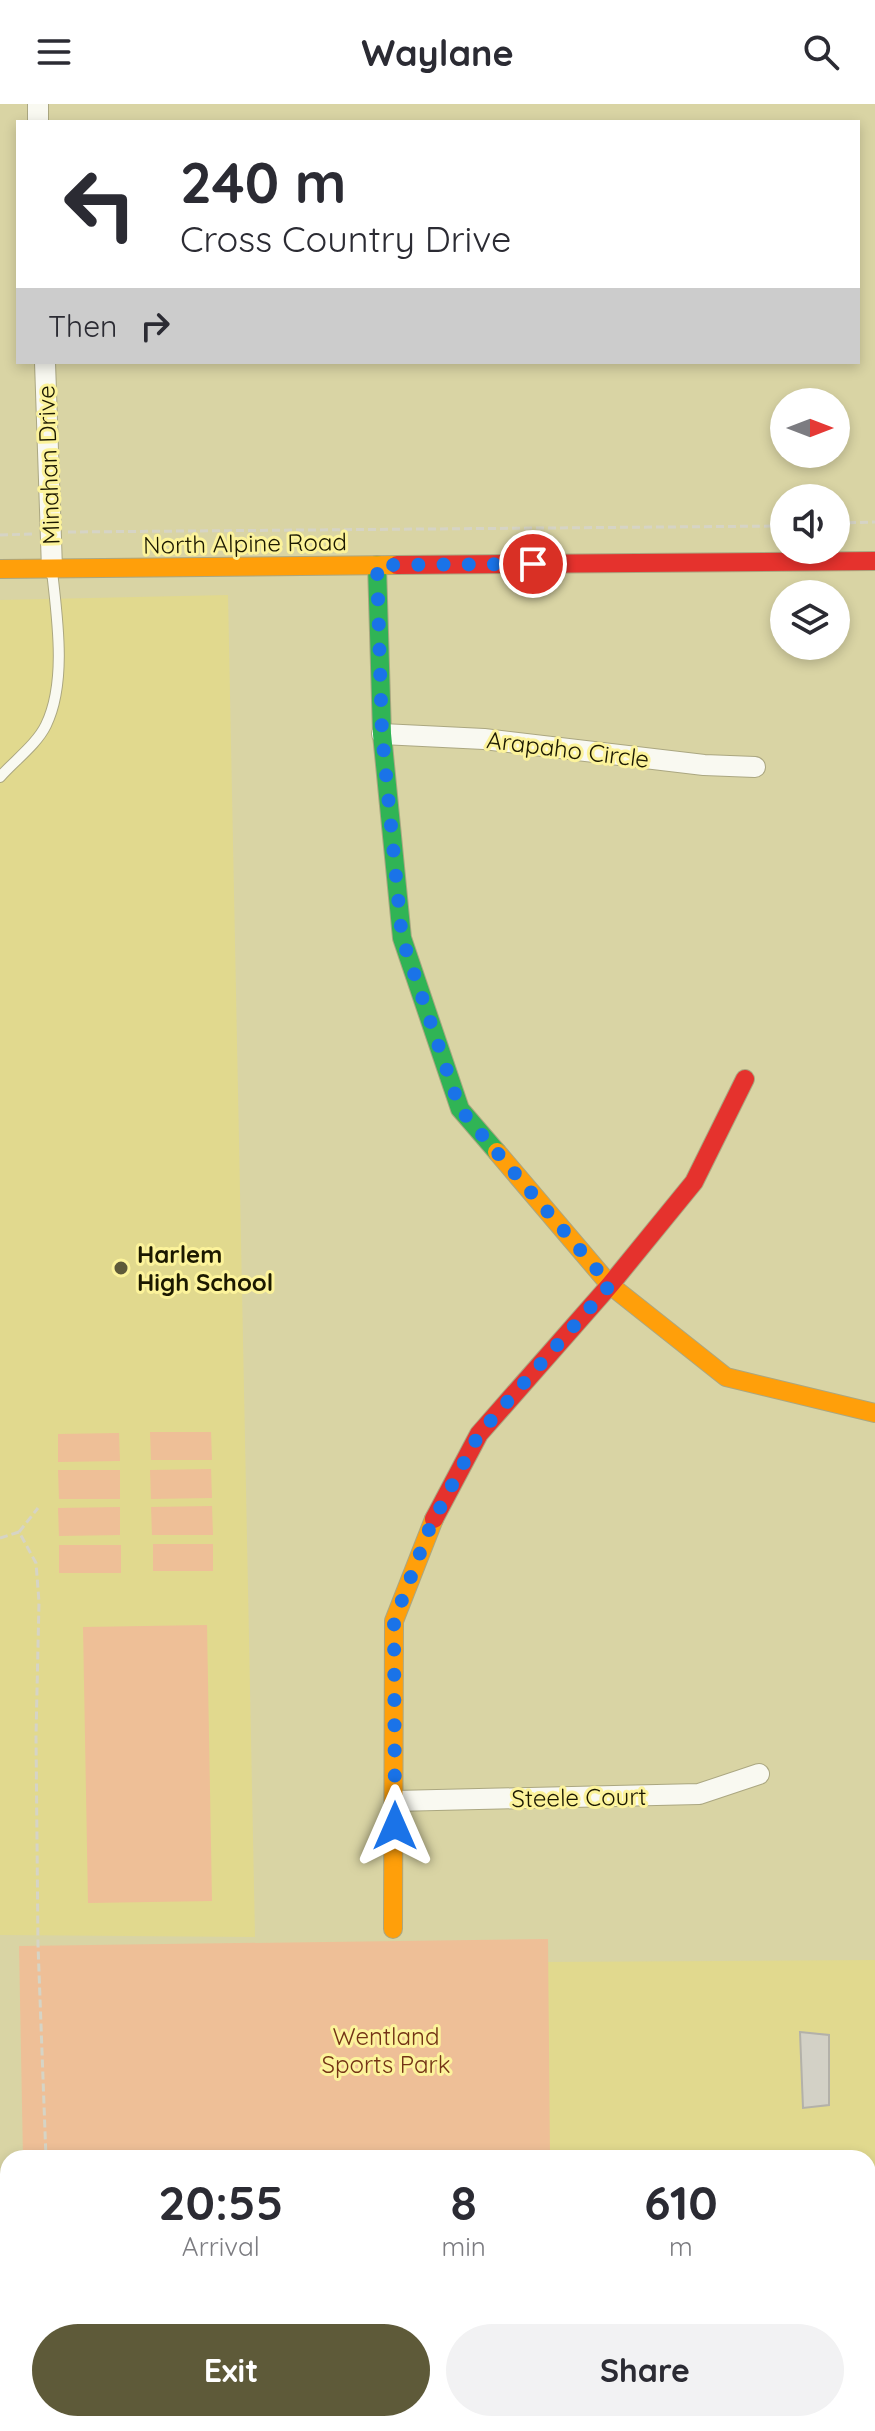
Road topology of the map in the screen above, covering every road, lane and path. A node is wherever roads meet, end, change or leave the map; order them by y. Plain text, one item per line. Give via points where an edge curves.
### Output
1 (45, 364) edge
2 (875, 522) edge
3 (850, 523) edge
4 (770, 526) edge
5 (50, 533) junction
6 (0, 535) edge
7 (875, 561) edge
8 (377, 565) junction
9 (0, 569) edge
10 (52, 569) junction
11 (382, 734) junction
12 (755, 767) dead end
13 (0, 777) edge
14 (745, 1079) dead end
15 (610, 1285) junction
16 (875, 1413) edge
17 (38, 1508) dead end
18 (19, 1532) junction
19 (0, 1538) edge
20 (759, 1774) dead end
21 (395, 1801) junction
22 (393, 1929) dead end
23 (46, 2150) edge

1 - 5 street, Minahan Drive
2 - 3 path
4 - 5 path
5 - 6 path
5 - 10 street, Minahan Drive
7 - 8 street, North Alpine Road
8 - 10 street, North Alpine Road
8 - 11 street
9 - 10 street, North Alpine Road
10 - 13 lane via 58,694 45,728
11 - 12 street, Arapaho Circle via 484,739
11 - 15 street via 402,938 460,1109
14 - 15 street via 694,1182
15 - 16 street via 726,1377
15 - 21 street via 479,1434 430,1527 394,1621
17 - 18 path
18 - 19 path
18 - 23 path via 36,1563 39,1602 38,1945
20 - 21 street, Steele Court via 699,1794
21 - 22 street

